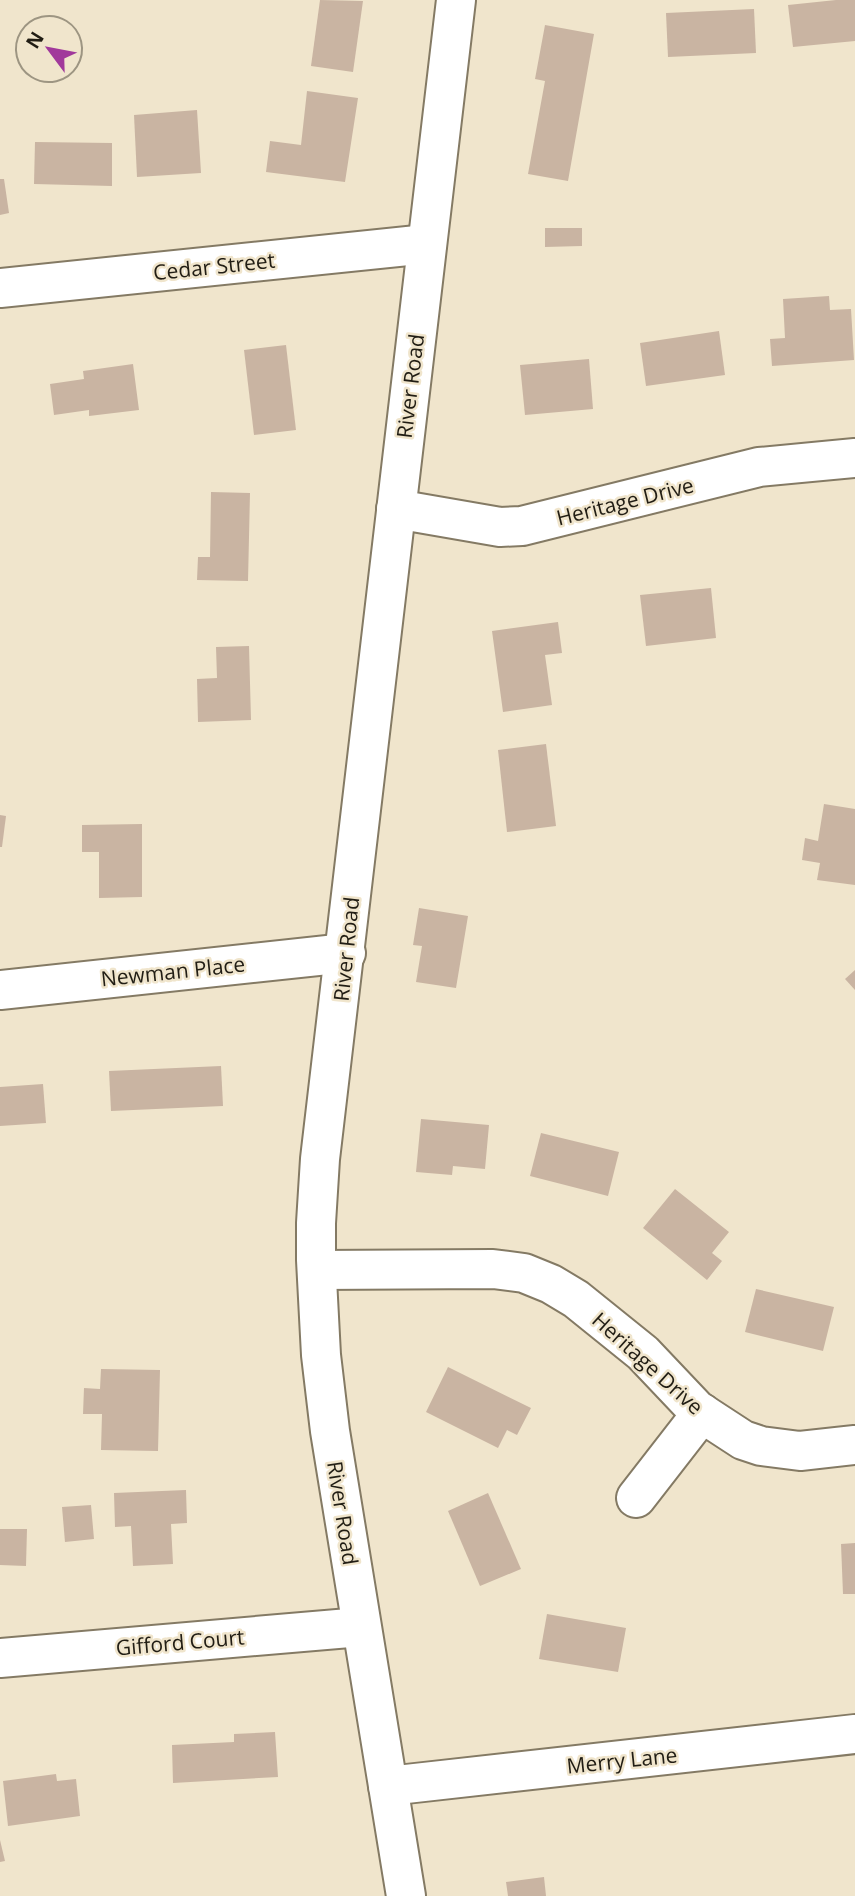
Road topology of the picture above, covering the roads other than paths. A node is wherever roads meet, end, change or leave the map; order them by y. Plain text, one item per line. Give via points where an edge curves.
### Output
1 (456, 0) edge
2 (427, 244) junction
3 (0, 288) edge
4 (855, 458) edge
5 (396, 509) junction
6 (346, 953) junction
7 (0, 990) edge
8 (317, 1270) junction
9 (702, 1413) junction
10 (855, 1446) edge
11 (636, 1498) dead end
12 (361, 1627) junction
13 (0, 1658) edge
14 (855, 1734) edge
15 (388, 1786) junction
16 (406, 1896) edge

1 - 2 street, River Road
2 - 3 street, Cedar Street
2 - 5 street, River Road
4 - 5 street, Heritage Drive via 759,467 522,526 500,527
5 - 6 street, River Road
6 - 7 street, Newman Place
6 - 8 street, River Road via 320,1159
8 - 9 street, Heritage Drive via 493,1269 524,1273 568,1294 622,1334
8 - 12 street, River Road via 325,1393
9 - 10 street, Heritage Drive via 743,1440 761,1446 800,1451
9 - 11 street
12 - 13 street, Gifford Court
12 - 15 street, River Road
14 - 15 street, Merry Lane
15 - 16 street, River Road

